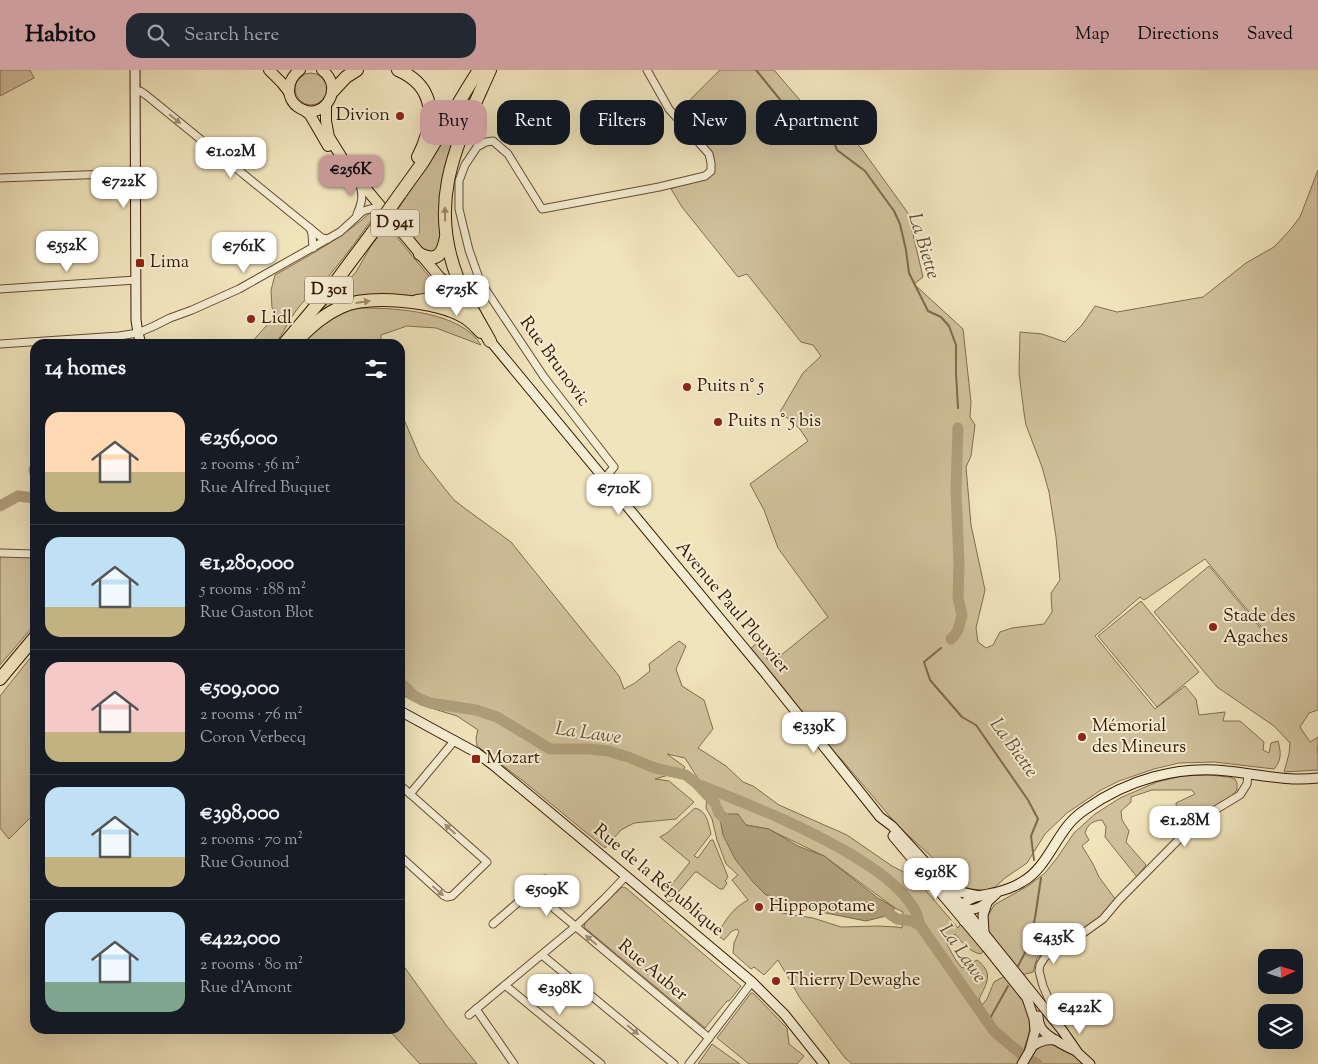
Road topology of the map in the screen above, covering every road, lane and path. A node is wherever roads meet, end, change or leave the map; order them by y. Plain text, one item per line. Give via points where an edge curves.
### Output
1 (135, 70) edge
2 (269, 70) edge
3 (322, 70) edge
4 (357, 70) edge
5 (398, 70) edge
6 (475, 70) edge
7 (480, 70) edge
8 (490, 70) edge
9 (647, 70) edge
10 (295, 71) edge
11 (467, 89) junction
12 (333, 90) junction
13 (135, 91) junction
14 (289, 92) junction
15 (326, 105) junction
16 (304, 110) junction
17 (348, 166) junction
18 (136, 172) junction
19 (355, 175) junction
20 (0, 178) edge
21 (400, 194) junction
22 (382, 207) junction
23 (355, 218) junction
24 (310, 228) junction
25 (446, 235) junction
26 (328, 239) junction
27 (313, 248) junction
28 (420, 254) junction
29 (136, 280) junction
30 (442, 280) junction
31 (0, 289) edge
32 (410, 302) junction
33 (138, 333) junction
34 (74, 339) edge
35 (140, 339) edge
36 (288, 339) edge
37 (298, 339) edge
38 (490, 340) junction
39 (30, 342) edge
40 (0, 344) edge
41 (604, 478) junction
42 (0, 553) edge
43 (30, 554) edge
44 (30, 643) edge
45 (0, 679) edge
46 (405, 714) edge
47 (455, 740) junction
48 (1248, 774) junction
49 (1317, 779) edge
50 (405, 790) edge
51 (410, 794) junction
52 (880, 817) junction
53 (405, 861) edge
54 (923, 872) junction
55 (937, 875) junction
56 (626, 876) junction
57 (545, 879) dead end
58 (532, 890) junction
59 (984, 899) junction
60 (963, 908) junction
61 (964, 921) junction
62 (493, 924) dead end
63 (575, 927) junction
64 (985, 934) junction
65 (542, 955) junction
66 (752, 982) junction
67 (505, 985) junction
68 (1037, 1000) junction
69 (476, 1009) junction
70 (469, 1015) dead end
71 (1040, 1028) junction
72 (1062, 1030) junction
73 (709, 1038) junction
74 (1056, 1040) junction
75 (1032, 1048) junction
76 (1078, 1053) junction
77 (1023, 1063) edge
78 (514, 1064) edge
79 (601, 1064) edge
80 (674, 1064) edge
81 (689, 1064) edge
82 (824, 1064) edge
83 (1090, 1064) edge

1 - 13 main road
2 - 14 main road
3 - 12 main road
4 - 12 highway
5 - 21 highway via 411,77 424,92 430,114 424,145
6 - 11 highway, D 301
7 - 11 highway, D 301
25 -> 8 highway via 445,201 452,161
9 - 41 street, Rue Brunovic via 669,109 709,154 711,171 705,176 542,209 508,154 493,141 477,147 459,181 459,209 480,282 544,377 614,468
10 - 14 main road
11 - 21 highway, D 301
12 - 15 main road
13 - 18 main road
13 -> 24 street via 146,95
14 - 16 main road, Avenue Paul Plouvier via 294,104
15 - 16 main road via 312,111
15 - 17 main road, Avenue Paul Plouvier / D 941 via 329,137
16 - 17 main road, Avenue Paul Plouvier / D 941 via 310,114 339,160
17 - 19 main road, Avenue Paul Plouvier / D 941
18 - 20 street
18 - 29 main road
19 - 22 main road, Avenue Paul Plouvier / D 941
19 - 23 street via 362,191
21 - 36 highway, D 301, bridge via 331,288
22 - 23 street via 363,211
22 - 28 main road, Avenue Paul Plouvier / D 941
23 - 26 street
24 - 26 street
24 - 27 street
25 - 28 highway via 444,248 436,257
25 - 38 highway via 458,281
26 - 27 street
27 - 33 street via 232,293
28 - 30 main road, Avenue Paul Plouvier / D 941
29 - 31 street
29 - 33 main road
30 - 32 highway via 441,290 434,298
30 - 38 main road, Avenue Paul Plouvier
37 -> 32 highway via 322,317 343,306 380,300
32 - 38 highway via 465,317
33 - 34 street
33 - 35 main road
38 - 41 main road, Avenue Paul Plouvier
39 - 40 street
41 - 52 main road, Avenue Paul Plouvier
42 - 43 street
44 - 45 highway
46 - 47 main road, Rue de la République
47 - 51 street
47 - 56 main road, Rue de la République via 493,765
48 - 49 main road
48 - 59 main road via 1186,770 1122,788 1073,820 1028,878
48 - 72 street via 1247,784 1240,795 1197,821 1103,919 1045,958 1038,971
50 - 51 street
53 -> 51 street via 447,897 452,896 487,862
52 - 54 main road, Avenue Paul Plouvier
52 - 55 main road, Avenue Paul Plouvier
54 - 60 main road
54 - 61 main road, Avenue Paul Plouvier
55 - 59 main road via 954,889
55 - 60 main road, Avenue Paul Plouvier
56 - 63 street
56 - 66 main road, Rue de la République
57 - 58 street
58 - 62 street
58 - 63 street, Rue Auber
59 - 60 main road via 970,899
59 - 64 main road
60 - 61 main road
60 - 64 main road, Avenue Paul Plouvier
61 - 71 main road, Avenue Paul Plouvier via 1032,1000
63 - 65 street
73 -> 63 street, Rue Auber
64 - 68 main road, Avenue Paul Plouvier
65 - 67 street
65 -> 80 street
66 - 73 street
66 - 82 main road, Rue de la République via 790,1020
67 - 69 street
67 - 79 street
68 - 71 main road via 1044,1022
68 - 72 main road, Avenue Paul Plouvier
69 - 70 street
69 - 78 street
71 - 72 main road via 1054,1026
71 - 74 main road
71 - 75 main road
72 - 76 main road, Avenue Paul Plouvier
73 - 81 street
74 - 75 main road via 1040,1041
74 - 76 main road
75 - 77 main road
76 - 83 main road

